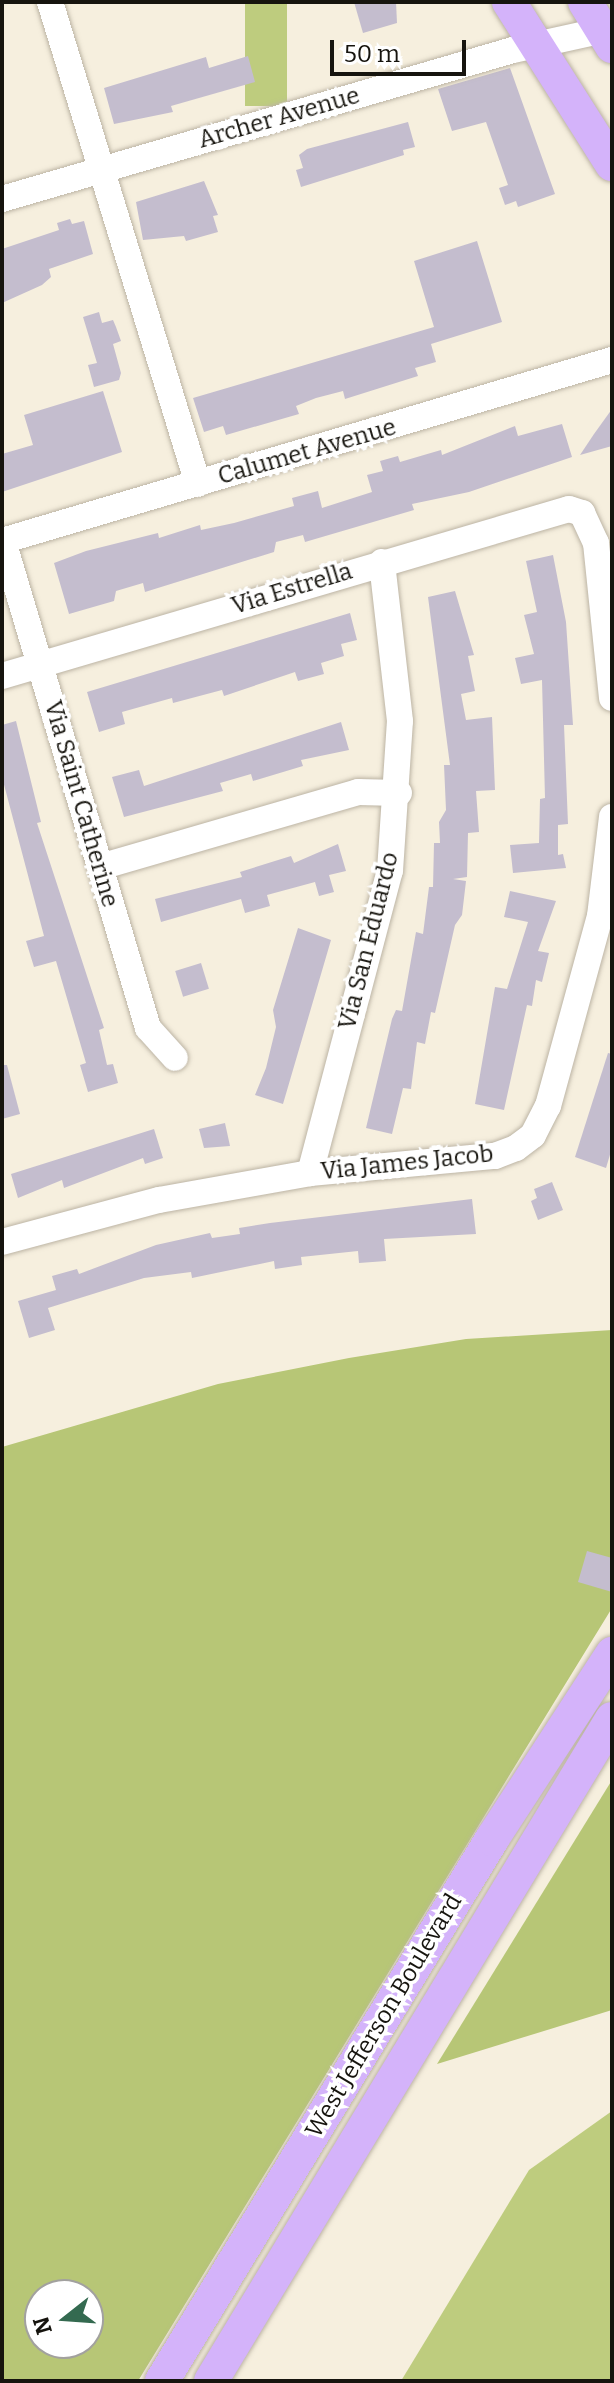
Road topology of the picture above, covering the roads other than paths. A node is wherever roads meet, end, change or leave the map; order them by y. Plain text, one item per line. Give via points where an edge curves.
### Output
1 (50, 2) edge
2 (509, 2) edge
3 (585, 2) edge
4 (608, 38) edge
5 (537, 44) junction
6 (612, 164) edge
7 (100, 169) junction
8 (2, 199) edge
9 (612, 360) edge
10 (198, 484) junction
11 (3, 541) edge
12 (382, 562) junction
13 (40, 664) junction
14 (2, 676) edge
15 (612, 698) edge
16 (399, 793) junction
17 (612, 817) edge
18 (100, 867) junction
19 (175, 1058) dead end
20 (310, 1173) junction
21 (2, 1242) edge
22 (612, 1654) edge
23 (612, 1719) edge
24 (162, 2381) edge
25 (211, 2381) edge

1 - 7 street
2 - 5 main road
3 - 4 main road
4 - 5 street, Archer Avenue
5 - 6 main road
5 - 7 street, Archer Avenue
7 - 8 street, Archer Avenue
7 - 10 street
9 - 10 street, Calumet Avenue
10 - 11 street, Calumet Avenue
11 - 13 street, Via Saint Catherine
12 - 13 street, Via Estrella
12 - 15 street, Via Estrella via 554,511 582,513 596,543
12 - 16 street, Via San Eduardo via 399,707
13 - 14 street, Via Estrella
13 - 18 street, Via Saint Catherine
16 - 18 street via 358,792
16 - 20 street, Via San Eduardo via 390,871
17 - 20 street, Via James Jacob via 600,916 548,1106 533,1135 495,1156
18 - 19 street, Via Saint Catherine via 148,1028
20 - 21 street, Via James Jacob via 159,1200
22 - 24 main road, West Jefferson Boulevard via 484,1852
23 - 25 main road, West Jefferson Boulevard

